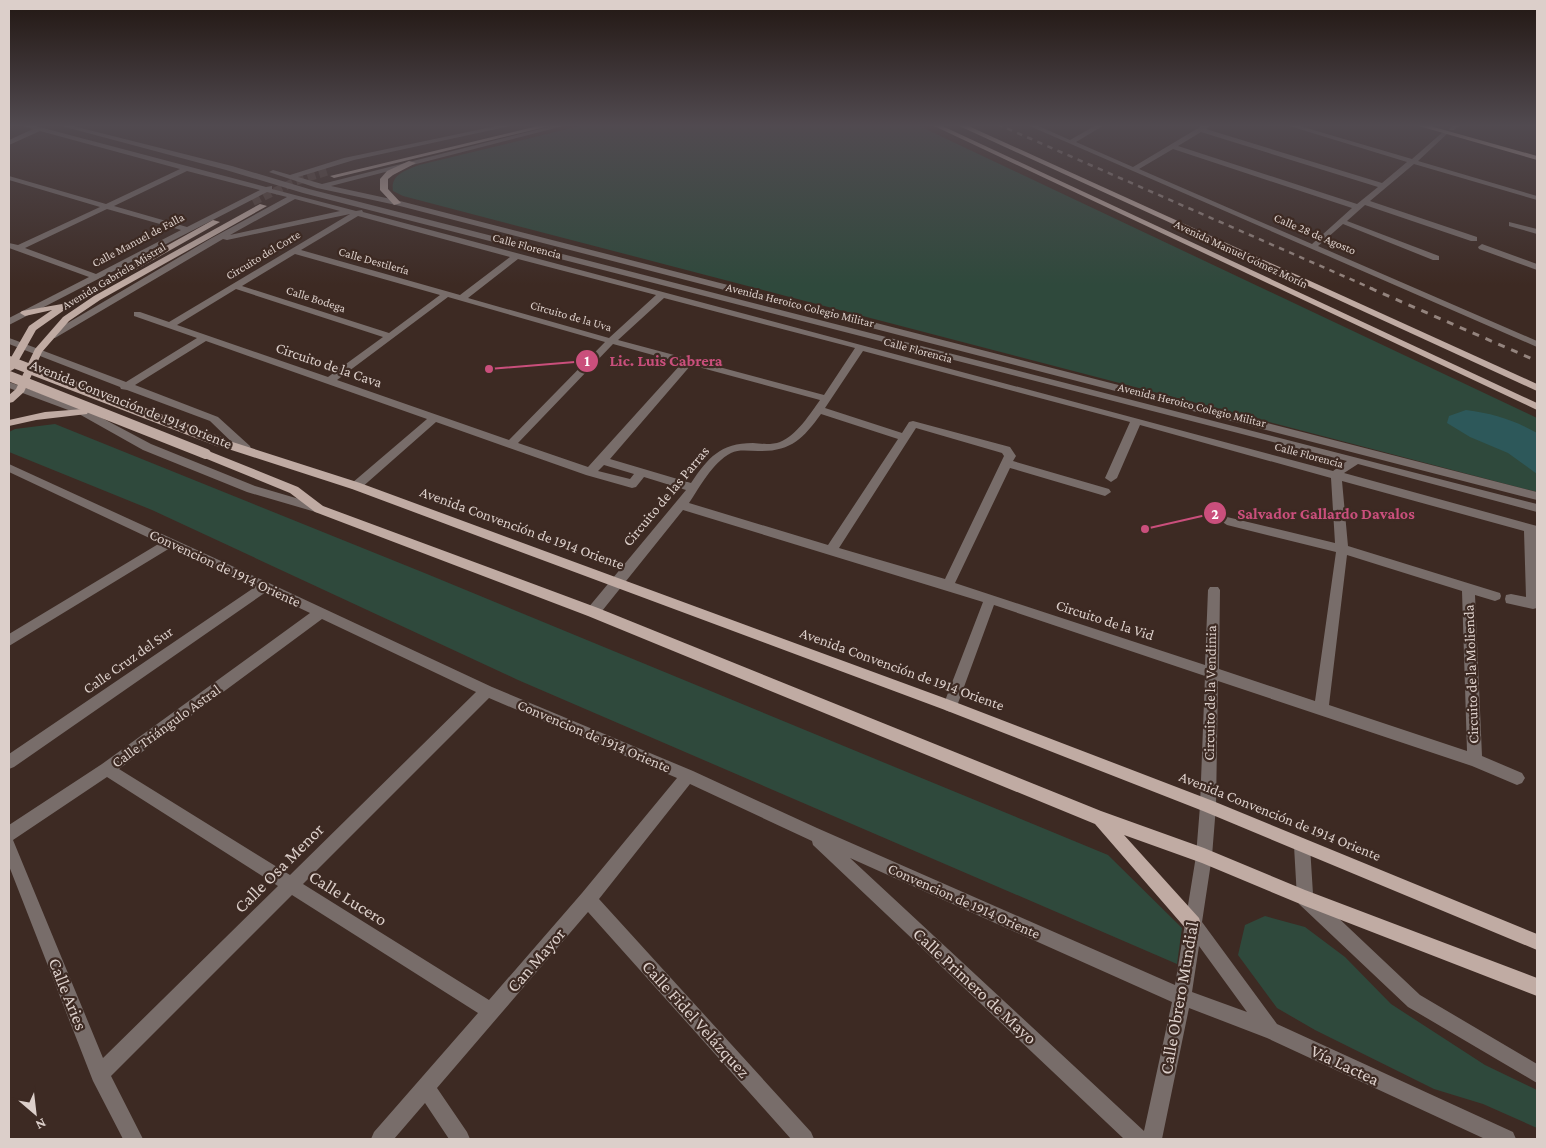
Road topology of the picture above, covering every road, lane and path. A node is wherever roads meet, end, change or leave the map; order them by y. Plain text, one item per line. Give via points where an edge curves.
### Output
1 (9, 178) edge
2 (167, 178) edge
3 (224, 178) edge
4 (264, 178) edge
5 (291, 178) edge
6 (294, 178) edge
7 (354, 178) edge
8 (385, 178) edge
9 (1048, 178) edge
10 (1076, 178) edge
11 (1154, 178) edge
12 (1272, 178) edge
13 (1356, 178) edge
14 (1394, 178) edge
15 (1467, 178) edge
16 (280, 182) junction
17 (320, 186) junction
18 (1383, 186) junction
19 (266, 189) junction
20 (306, 191) junction
21 (292, 197) junction
22 (1537, 198) edge
23 (253, 202) tunnel mouth
24 (397, 203) junction
25 (1360, 205) junction
26 (106, 206) junction
27 (263, 206) tunnel mouth
28 (368, 206) junction
29 (353, 212) junction
30 (1341, 221) junction
31 (1512, 224) dead end
32 (1156, 228) junction
33 (185, 229) junction
34 (1537, 232) edge
35 (1474, 239) dead end
36 (213, 241) junction
37 (9, 245) edge
38 (1313, 247) junction
39 (1482, 247) dead end
40 (20, 248) junction
41 (295, 251) junction
42 (515, 257) junction
43 (1436, 258) dead end
44 (1255, 259) junction
45 (1537, 267) edge
46 (97, 277) junction
47 (234, 286) junction
48 (663, 294) junction
49 (446, 295) junction
50 (462, 298) junction
51 (70, 304) junction
52 (25, 313) junction
53 (137, 314) dead end
54 (9, 322) edge
55 (170, 325) junction
56 (52, 336) junction
57 (390, 336) junction
58 (204, 338) junction
59 (9, 341) edge
60 (611, 342) junction
61 (1537, 344) edge
62 (21, 345) junction
63 (860, 348) junction
64 (38, 351) junction
65 (9, 361) edge
66 (689, 361) junction
67 (9, 369) edge
68 (9, 376) edge
69 (1030, 378) junction
70 (331, 380) junction
71 (9, 386) edge
72 (125, 387) junction
73 (1537, 388) edge
74 (20, 390) junction
75 (1042, 395) junction
76 (826, 398) junction
77 (9, 400) edge
78 (1537, 407) edge
79 (820, 410) junction
80 (82, 412) junction
81 (435, 418) junction
82 (1136, 422) junction
83 (9, 423) edge
84 (904, 437) junction
85 (511, 444) junction
86 (246, 449) junction
87 (1357, 460) junction
88 (602, 461) junction
89 (1008, 463) junction
90 (9, 468) edge
91 (590, 472) junction
92 (642, 472) junction
93 (1336, 475) junction
94 (1112, 478) dead end
95 (356, 486) junction
96 (694, 488) junction
97 (1105, 492) dead end
98 (1537, 496) edge
99 (681, 505) junction
100 (1537, 508) edge
101 (319, 509) junction
102 (1227, 521) dead end
103 (1533, 529) edge
104 (170, 542) junction
105 (1342, 549) junction
106 (831, 550) junction
107 (615, 583) junction
108 (948, 585) junction
109 (265, 586) junction
110 (1468, 588) junction
111 (1214, 590) dead end
112 (1496, 596) dead end
113 (990, 600) junction
114 (1511, 600) dead end
115 (593, 612) junction
116 (320, 613) junction
117 (9, 641) edge
118 (1210, 671) junction
119 (487, 691) junction
120 (950, 706) junction
121 (1321, 710) junction
122 (1475, 760) junction
123 (9, 762) edge
124 (108, 769) junction
125 (688, 776) junction
126 (1517, 778) dead end
127 (1208, 806) junction
128 (1099, 818) junction
129 (811, 833) junction
130 (9, 834) edge
131 (9, 846) edge
132 (1302, 846) junction
133 (1204, 856) junction
134 (291, 885) junction
135 (1305, 898) junction
136 (588, 900) junction
137 (1193, 924) junction
138 (1537, 942) edge
139 (1537, 987) edge
140 (1182, 997) junction
141 (492, 1012) junction
142 (1270, 1030) junction
143 (100, 1074) junction
144 (1537, 1074) edge
145 (426, 1088) junction
146 (133, 1139) edge
147 (381, 1139) edge
148 (460, 1139) edge
149 (804, 1139) edge
150 (1138, 1139) edge
151 (1152, 1139) edge
152 (1506, 1139) edge

1 - 26 street
2 - 26 street
3 - 19 street
4 - 16 street, Avenida Heroico Colegio Militar
5 - 16 street, Calle Manuel de Falla
6 - 17 street, Avenida Heroico Colegio Militar
7 - 17 street
8 - 24 main road via 384,190
9 - 32 main road, Avenida Manuel Gómez Morín
10 - 44 main road, Avenida Manuel Gómez Morín
11 - 38 street, Calle 28 de Agosto
12 - 25 street
13 - 18 street
14 - 18 street
15 - 22 street
16 - 19 street, Calle Manuel de Falla
16 - 20 street, Avenida Heroico Colegio Militar
17 - 20 street
17 - 24 street, Avenida Heroico Colegio Militar
18 - 25 street
19 - 21 street, Calle Florencia
19 - 33 street, Calle Manuel de Falla
20 - 21 street
20 - 28 street, Avenida Heroico Colegio Militar
21 - 29 street, Calle Florencia
21 - 36 street
23 - 51 main road, Avenida Gabriela Mistral
24 - 98 street, Avenida Heroico Colegio Militar
25 - 30 street
25 - 35 street
26 - 33 street
26 - 40 street
27 - 56 main road, Avenida Gabriela Mistral via 97,298 66,319
28 - 29 street, Circuito del Corte
28 - 69 street, Avenida Heroico Colegio Militar
29 - 36 street
29 - 41 street, Circuito del Corte
29 - 42 street, Calle Florencia
30 - 38 street
30 - 43 street
31 - 34 street
32 - 44 main road via 1176,233 1240,261
32 - 78 main road, Avenida Manuel Gómez Morín
33 - 46 street, Calle Manuel de Falla
36 - 56 street
37 - 40 street
38 - 61 street, Calle 28 de Agosto
39 - 45 street
40 - 46 street
41 - 47 street, Circuito del Corte
41 - 49 street, Calle Destilería
42 - 48 street, Calle Florencia
42 - 50 street
44 - 73 main road, Avenida Manuel Gómez Morín
46 - 52 street, Calle Manuel de Falla
47 - 55 street, Circuito del Corte
47 - 57 street, Calle Bodega
48 - 60 street
48 - 63 street, Calle Florencia
49 - 50 street, Circuito de la Uva
49 - 57 street
50 - 60 street, Circuito de la Uva
51 - 52 main road
51 - 62 main road, Avenida Gabriela Mistral via 32,328
52 - 54 street, Calle Manuel de Falla
53 - 55 street, Circuito de la Cava
55 - 58 street, Circuito de la Cava
56 - 64 main road, Avenida Gabriela Mistral
57 - 70 street
58 - 70 street, Circuito de la Cava
58 - 72 street
59 - 62 street, Avenida Convención de 1914 Oriente
60 - 66 street, Circuito de la Uva
60 - 85 street
62 - 64 street, Avenida Convención de 1914 Oriente
62 - 67 main road, Avenida Gabriela Mistral
63 - 75 street, Calle Florencia
63 - 76 street, Circuito de las Parras
64 - 72 street, Avenida Convención de 1914 Oriente
64 - 74 main road, Avenida Gabriela Mistral
65 - 86 main road, Avenida Convención de 1914 Oriente, bridge
66 - 76 street, Circuito de la Uva
66 - 88 street
68 - 101 main road, Avenida Convención de 1914 Oriente, bridge via 294,490
69 - 75 street
69 - 87 street, Avenida Heroico Colegio Militar
70 - 81 street, Circuito de la Cava
71 - 74 street, Avenida Convención de 1914 Oriente
72 - 86 street, Avenida Convención de 1914 Oriente via 214,419
74 - 77 main road, Avenida Gabriela Mistral
74 - 80 street, Avenida Convención de 1914 Oriente
75 - 82 street, Calle Florencia
76 - 79 street, Circuito de las Parras
79 - 84 street
79 - 96 street, Circuito de las Parras via 784,445 729,449 720,455
80 - 83 main road
80 - 101 street, Avenida Convención de 1914 Oriente via 147,447 251,489
81 - 85 street, Circuito de la Cava
81 - 95 street
82 - 93 street, Calle Florencia
82 - 94 street
84 - 89 street via 910,426 917,424 1006,450 1010,453
84 - 106 street
85 - 91 street
86 - 95 main road, Avenida Convención de 1914 Oriente
87 - 93 street
87 - 100 street, Avenida Heroico Colegio Militar
88 - 91 street
88 - 92 street
89 - 97 street
89 - 108 street
90 - 104 street, Convencion de 1914 Oriente
91 - 92 street via 632,484
92 - 96 street
93 - 103 street, Calle Florencia
93 - 105 street
95 - 107 main road, Avenida Convención de 1914 Oriente
96 - 99 street, Circuito de las Parras
99 - 106 street, Circuito de la Vid
99 - 107 street, Circuito de las Parras
101 - 115 main road, Avenida Convención de 1914 Oriente
102 - 105 street, Circuito de la Molienda
103 - 114 street via 1533,604
104 - 109 street, Convencion de 1914 Oriente
104 - 117 street
105 - 110 street, Circuito de la Molienda
105 - 121 street
106 - 108 street, Circuito de la Vid
107 - 115 street, Circuito de las Parras
107 - 120 main road, Avenida Convención de 1914 Oriente
108 - 113 street, Circuito de la Vid
109 - 116 street, Convencion de 1914 Oriente
109 - 123 street, Calle Cruz del Sur
110 - 112 street, Circuito de la Molienda
110 - 122 street, Circuito de la Molienda
111 - 118 street, Circuito de la Vendinia
113 - 118 street, Circuito de la Vid
113 - 120 street
115 - 128 main road, Avenida Convención de 1914 Oriente
116 - 119 street, Convencion de 1914 Oriente
116 - 124 street, Calle Triángulo Astral
118 - 121 street, Circuito de la Molienda
118 - 127 street, Circuito de la Vendinia
119 - 125 street, Convencion de 1914 Oriente
119 - 134 street, Calle Osa Menor
120 - 127 main road, Avenida Convención de 1914 Oriente
121 - 122 street, Circuito de la Molienda
122 - 126 street, Circuito de la Molienda
124 - 130 street, Calle Triángulo Astral
124 - 134 street, Calle Lucero
125 - 129 street, Convencion de 1914 Oriente
125 - 136 street, Can Mayor
127 - 132 main road, Avenida Convención de 1914 Oriente
127 - 133 street, Circuito de la Vendinia
128 - 133 main road, Avenida Convención de 1914 Oriente
128 - 137 main road
129 - 140 street, Convencion de 1914 Oriente
129 - 150 street, Calle Primero de Mayo
131 - 143 street, Calle Aries
132 - 135 street
132 - 138 main road, Avenida Convención de 1914 Oriente
133 - 135 main road, Avenida Convención de 1914 Oriente
133 - 137 street, Calle Obrero Mundial
134 - 141 street, Calle Lucero
134 - 143 street, Calle Osa Menor
135 - 139 main road, Avenida Convención de 1914 Oriente
135 - 144 street via 1414,1001
136 - 141 street, Can Mayor
136 - 149 street, Calle Fidel Velázquez
137 - 140 street, Calle Obrero Mundial
137 - 142 street
140 - 142 street, Vía Lactea
140 - 151 street, Calle Obrero Mundial
141 - 145 street, Can Mayor
142 - 152 street, Vía Lactea
143 - 146 street, Calle Aries
145 - 147 street, Can Mayor
145 - 148 street

